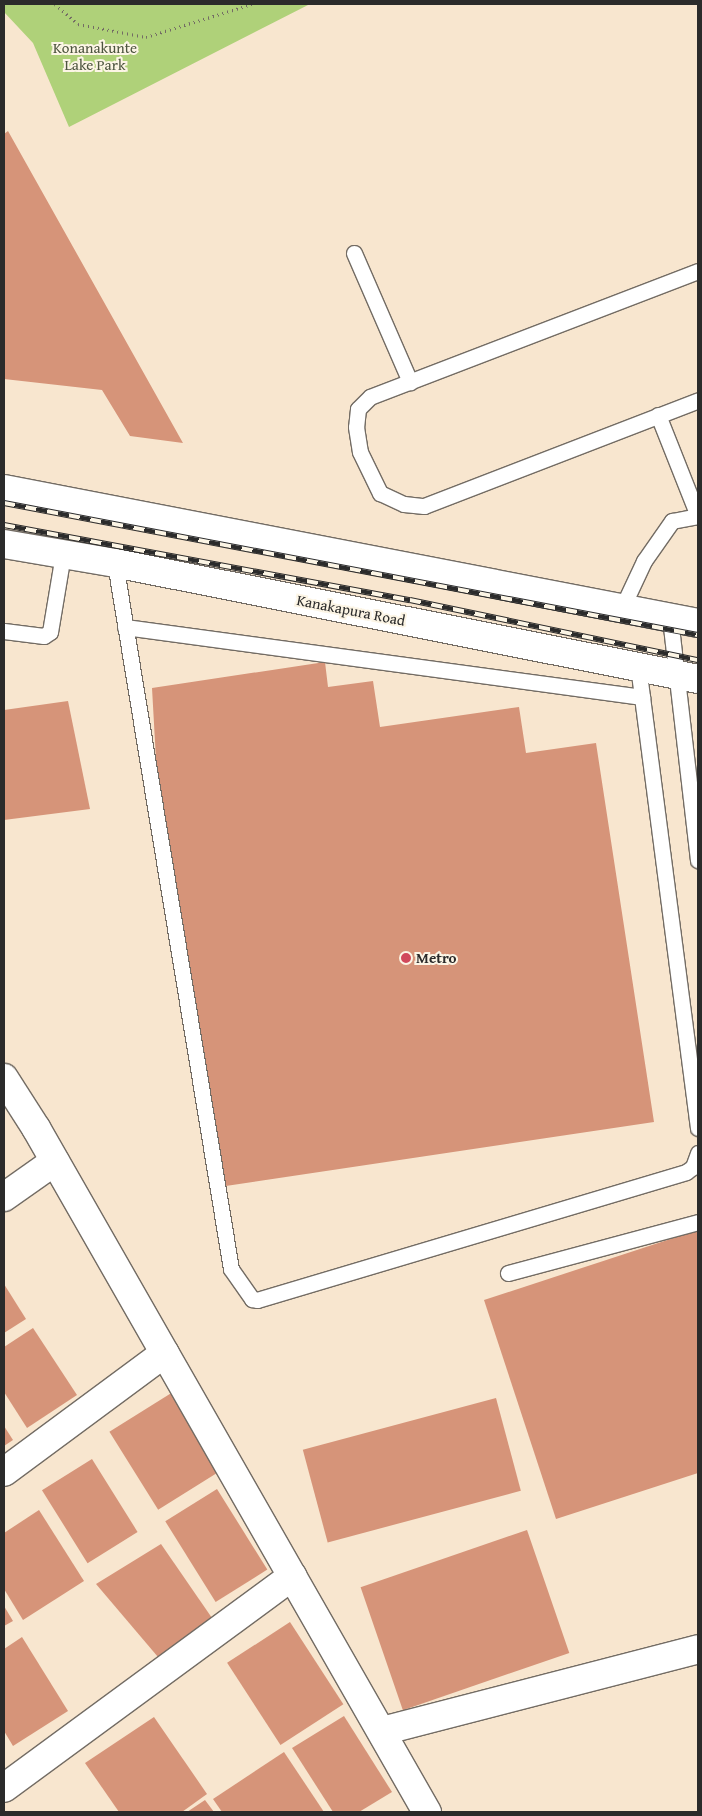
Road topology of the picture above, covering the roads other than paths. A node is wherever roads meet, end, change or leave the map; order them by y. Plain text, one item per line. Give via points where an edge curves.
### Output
1 (354, 253) dead end
2 (698, 271) edge
3 (410, 382) junction
4 (698, 400) edge
5 (658, 415) junction
6 (4, 489) edge
7 (698, 516) edge
8 (4, 544) edge
9 (63, 554) junction
10 (115, 563) junction
11 (622, 608) junction
12 (670, 618) junction
13 (698, 623) edge
14 (125, 627) junction
15 (4, 631) edge
16 (638, 666) junction
17 (687, 676) edge
18 (642, 697) junction
19 (698, 860) edge
20 (4, 1078) edge
21 (698, 1128) edge
22 (698, 1153) edge
23 (54, 1161) junction
24 (4, 1197) edge
25 (698, 1222) edge
26 (508, 1272) dead end
27 (165, 1353) junction
28 (4, 1472) edge
29 (293, 1576) junction
30 (698, 1649) edge
31 (382, 1731) junction
32 (4, 1788) edge
33 (419, 1809) edge

1 - 3 lane
2 - 3 lane
3 - 5 lane via 370,397 358,409 356,427 360,452 380,493 404,504 424,506
4 - 5 lane
5 - 7 lane
6 - 11 main road
7 - 11 lane via 672,521 644,560
8 - 9 main road, Kanakapura Road
9 - 10 main road, Kanakapura Road
9 - 15 lane via 50,632 44,636
10 - 14 lane
10 - 16 main road, Kanakapura Road
11 - 12 main road
12 - 13 main road
12 - 17 lane
14 - 18 lane
14 - 22 lane via 231,1269 252,1299 686,1172 693,1166
16 - 17 main road, Kanakapura Road
16 - 18 lane
17 - 19 lane
18 - 21 lane
20 - 23 main road
23 - 24 main road
23 - 27 main road
25 - 26 lane
27 - 28 main road
27 - 29 main road
29 - 31 main road
29 - 32 main road
30 - 31 main road
31 - 33 main road

